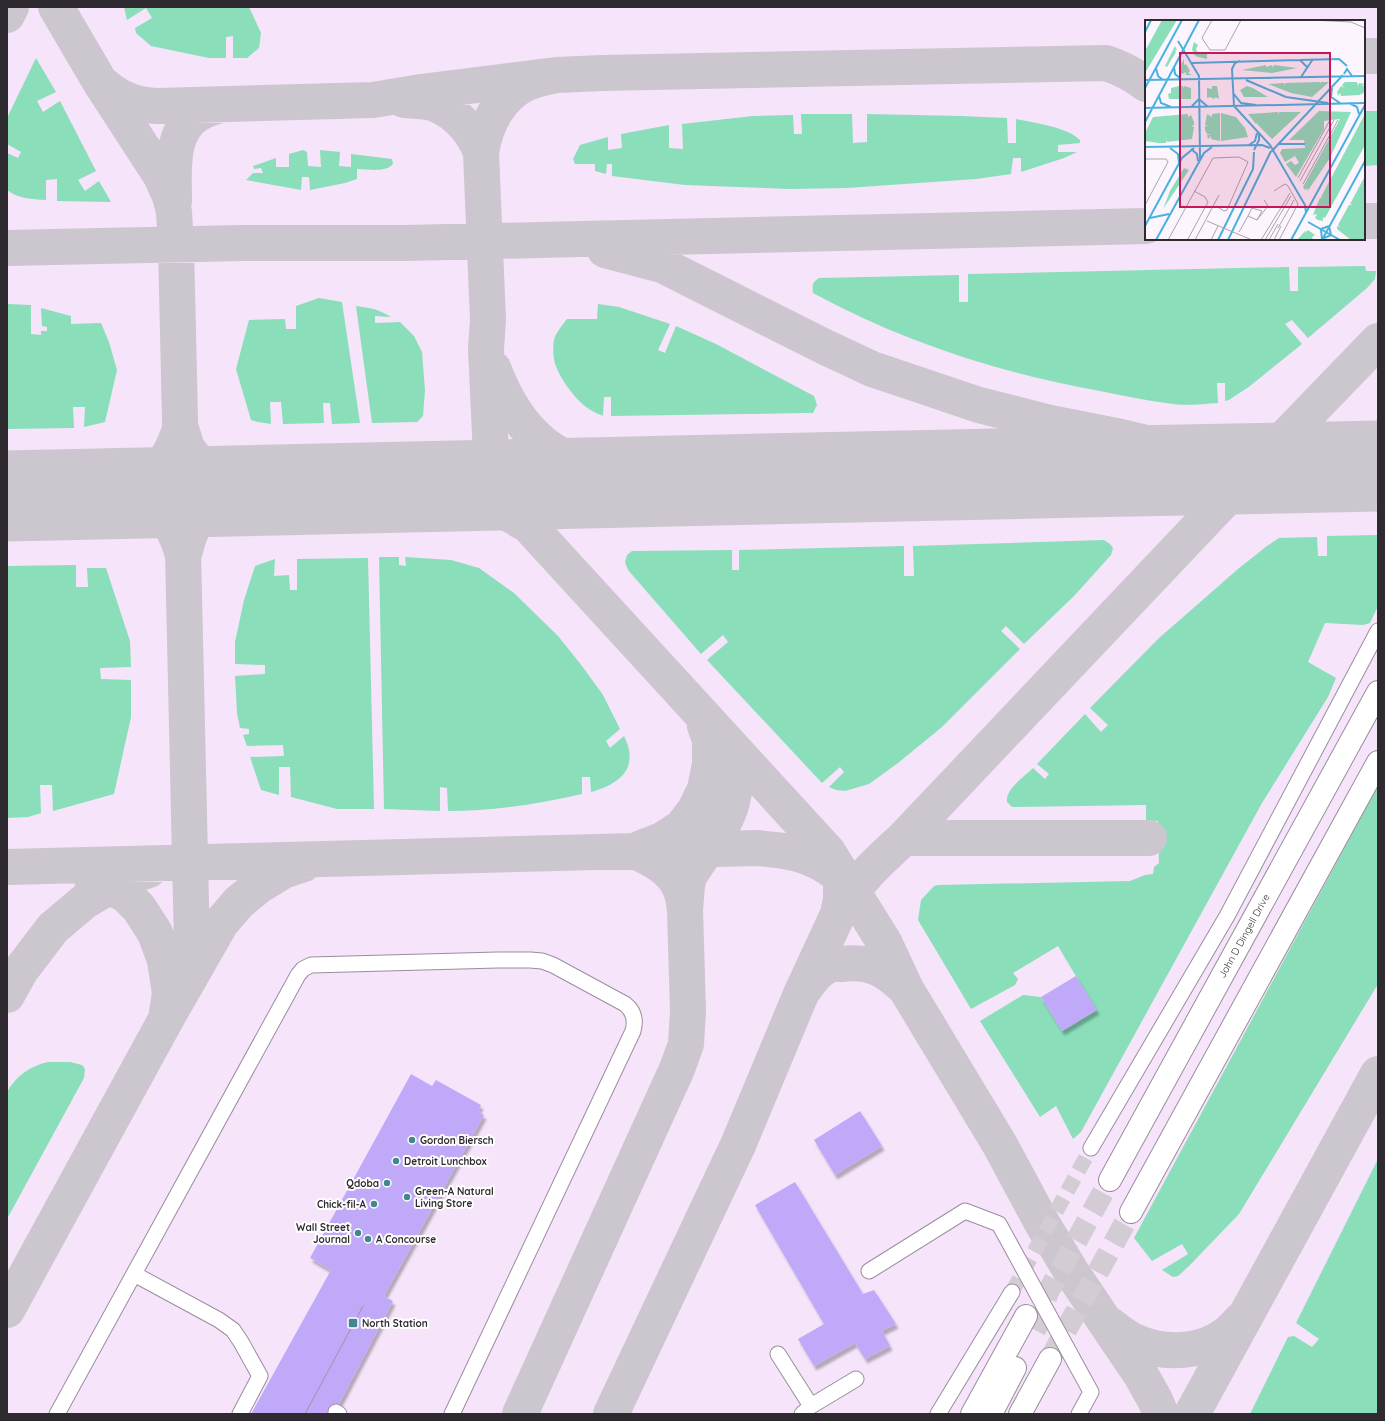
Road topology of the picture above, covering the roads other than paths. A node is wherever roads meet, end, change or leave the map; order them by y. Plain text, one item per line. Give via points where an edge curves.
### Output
1 (1378, 631) edge
2 (1378, 692) edge
3 (1378, 762) edge
4 (1091, 1148) tunnel mouth
5 (1110, 1180) tunnel mouth
6 (1130, 1212) tunnel mouth
7 (869, 1271) dead end
8 (134, 1274) junction
9 (1012, 1292) tunnel mouth
10 (778, 1354) dead end
11 (1050, 1359) tunnel mouth
12 (856, 1379) dead end
13 (806, 1410) edge
14 (57, 1414) edge
15 (240, 1414) edge
16 (452, 1414) edge
17 (938, 1414) edge
18 (972, 1414) edge
19 (991, 1414) edge
20 (1020, 1414) edge
21 (1079, 1414) edge

1 - 4 lane via 1227,916
2 - 5 highway, John D Dingell Drive
3 - 6 highway
7 - 21 lane via 965,1211 999,1224 1091,1392
8 - 14 lane
8 - 15 lane via 233,1330 260,1376
8 - 16 lane via 303,969 311,966 498,960 542,961 552,965 625,1004 634,1016 634,1031
9 - 17 lane
10 - 13 lane
11 - 20 highway
12 - 13 lane
18 - 19 highway via 1031,1323

